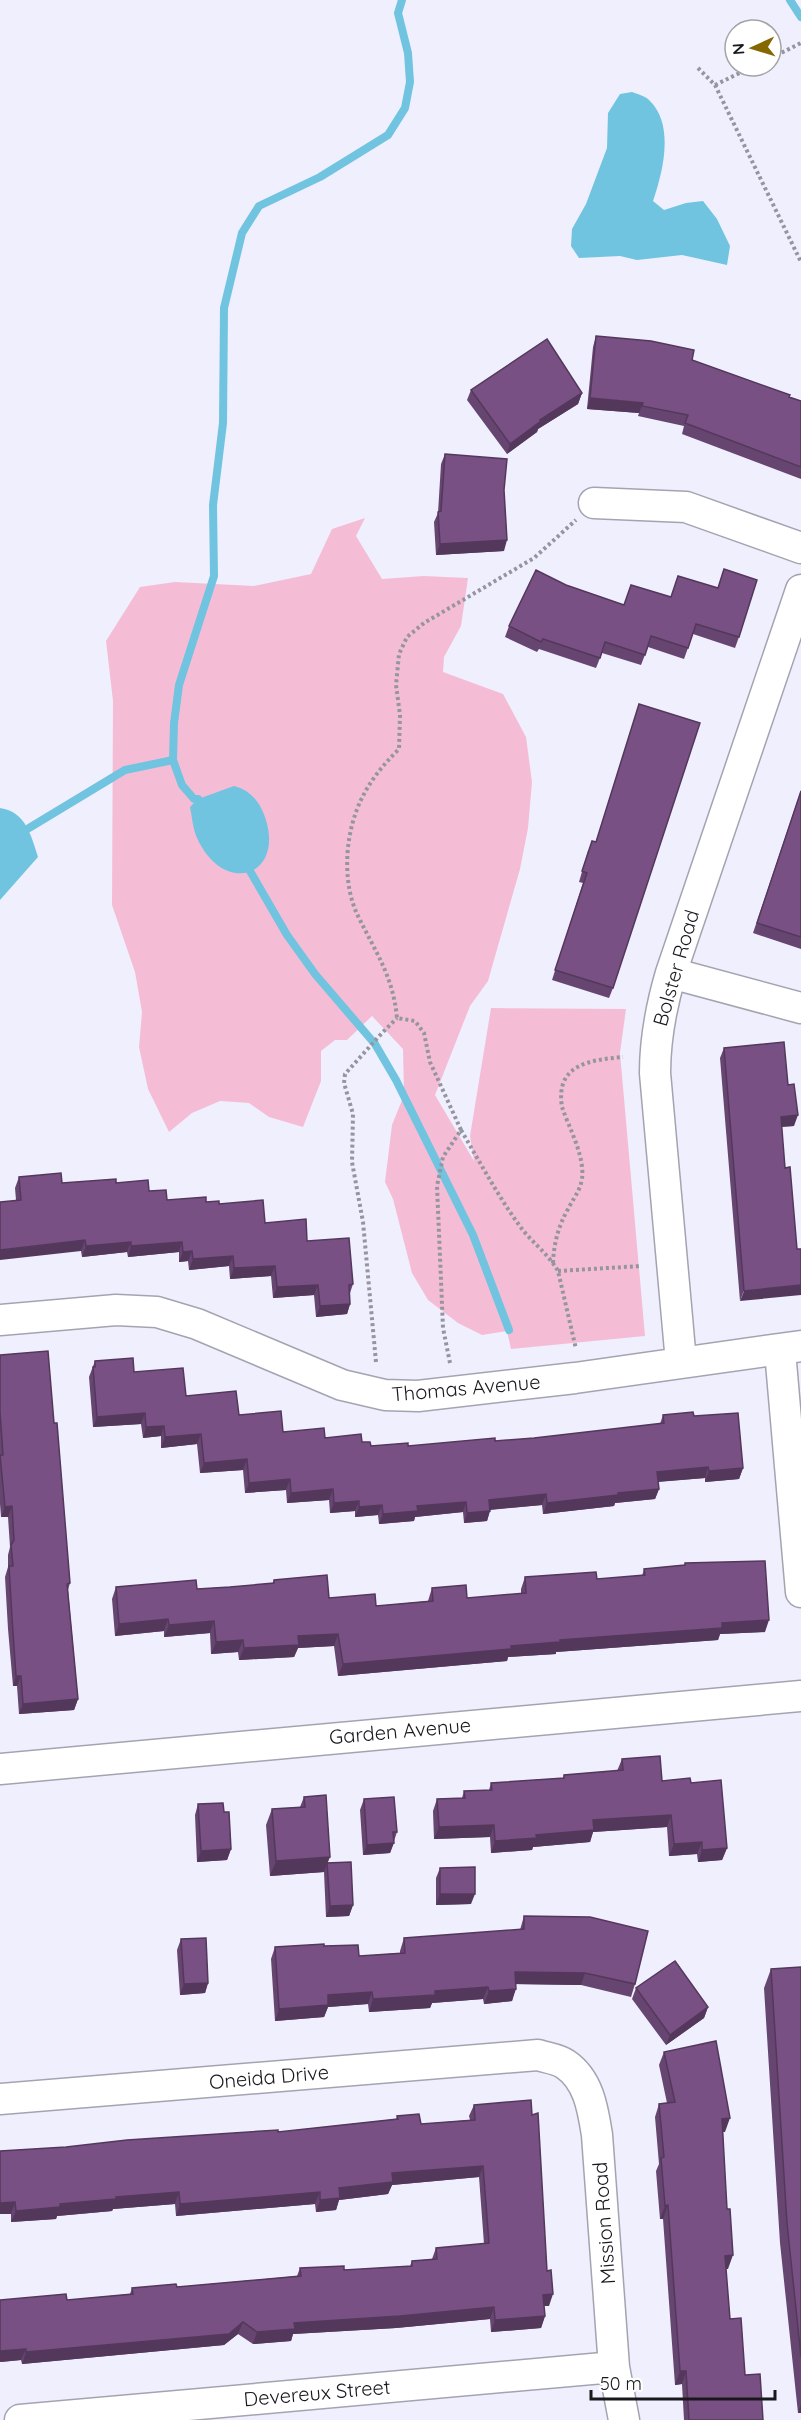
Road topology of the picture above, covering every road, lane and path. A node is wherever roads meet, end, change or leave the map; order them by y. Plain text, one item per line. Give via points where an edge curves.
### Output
1 (801, 43) edge
2 (783, 52) edge
3 (698, 68) dead end
4 (729, 78) edge
5 (715, 85) junction
6 (801, 262) edge
7 (594, 503) joint
8 (801, 548) edge
9 (801, 590) edge
10 (671, 974) junction
11 (801, 1008) edge
12 (398, 1018) junction
13 (622, 1057) dead end
14 (461, 1130) junction
15 (553, 1263) junction
16 (641, 1266) dead end
17 (558, 1271) junction
18 (0, 1320) edge
19 (790, 1348) edge
20 (576, 1349) dead end
21 (376, 1362) dead end
22 (681, 1362) junction
23 (450, 1363) dead end
24 (801, 1592) edge
25 (801, 1696) edge
26 (0, 1769) edge
27 (538, 2055) joint
28 (0, 2099) edge
29 (614, 2367) junction
30 (20, 2420) edge
31 (624, 2420) edge

1 - 2 path
3 - 5 path
4 - 5 path
5 - 6 path
7 - 8 street via 686,507
7 - 12 path via 534,558 424,623 407,637 399,654 399,748 362,798 347,859 356,914 385,968 395,994
9 - 10 street, Bolster Road
10 - 11 street
10 - 22 street, Bolster Road via 657,1032 655,1073
12 - 14 path via 415,1021 424,1033 430,1062
12 - 21 path via 345,1074 344,1083 353,1114 352,1162 363,1222
13 - 15 path via 586,1063 568,1075 562,1085 562,1107 581,1164 582,1180 558,1228
14 - 15 path via 498,1194
14 - 23 path via 442,1157 437,1186 443,1328
15 - 17 path
16 - 17 path
17 - 20 path
18 - 22 street, Thomas Avenue via 116,1310 157,1312 197,1324 342,1385 385,1395 446,1393
19 - 22 street, Thomas Avenue
19 - 24 street
25 - 26 street, Garden Avenue
27 - 28 street, Oneida Drive
27 - 29 street, Mission Road via 564,2062 577,2074 591,2100
29 - 30 street, Devereux Street
29 - 31 street, Mission Road

